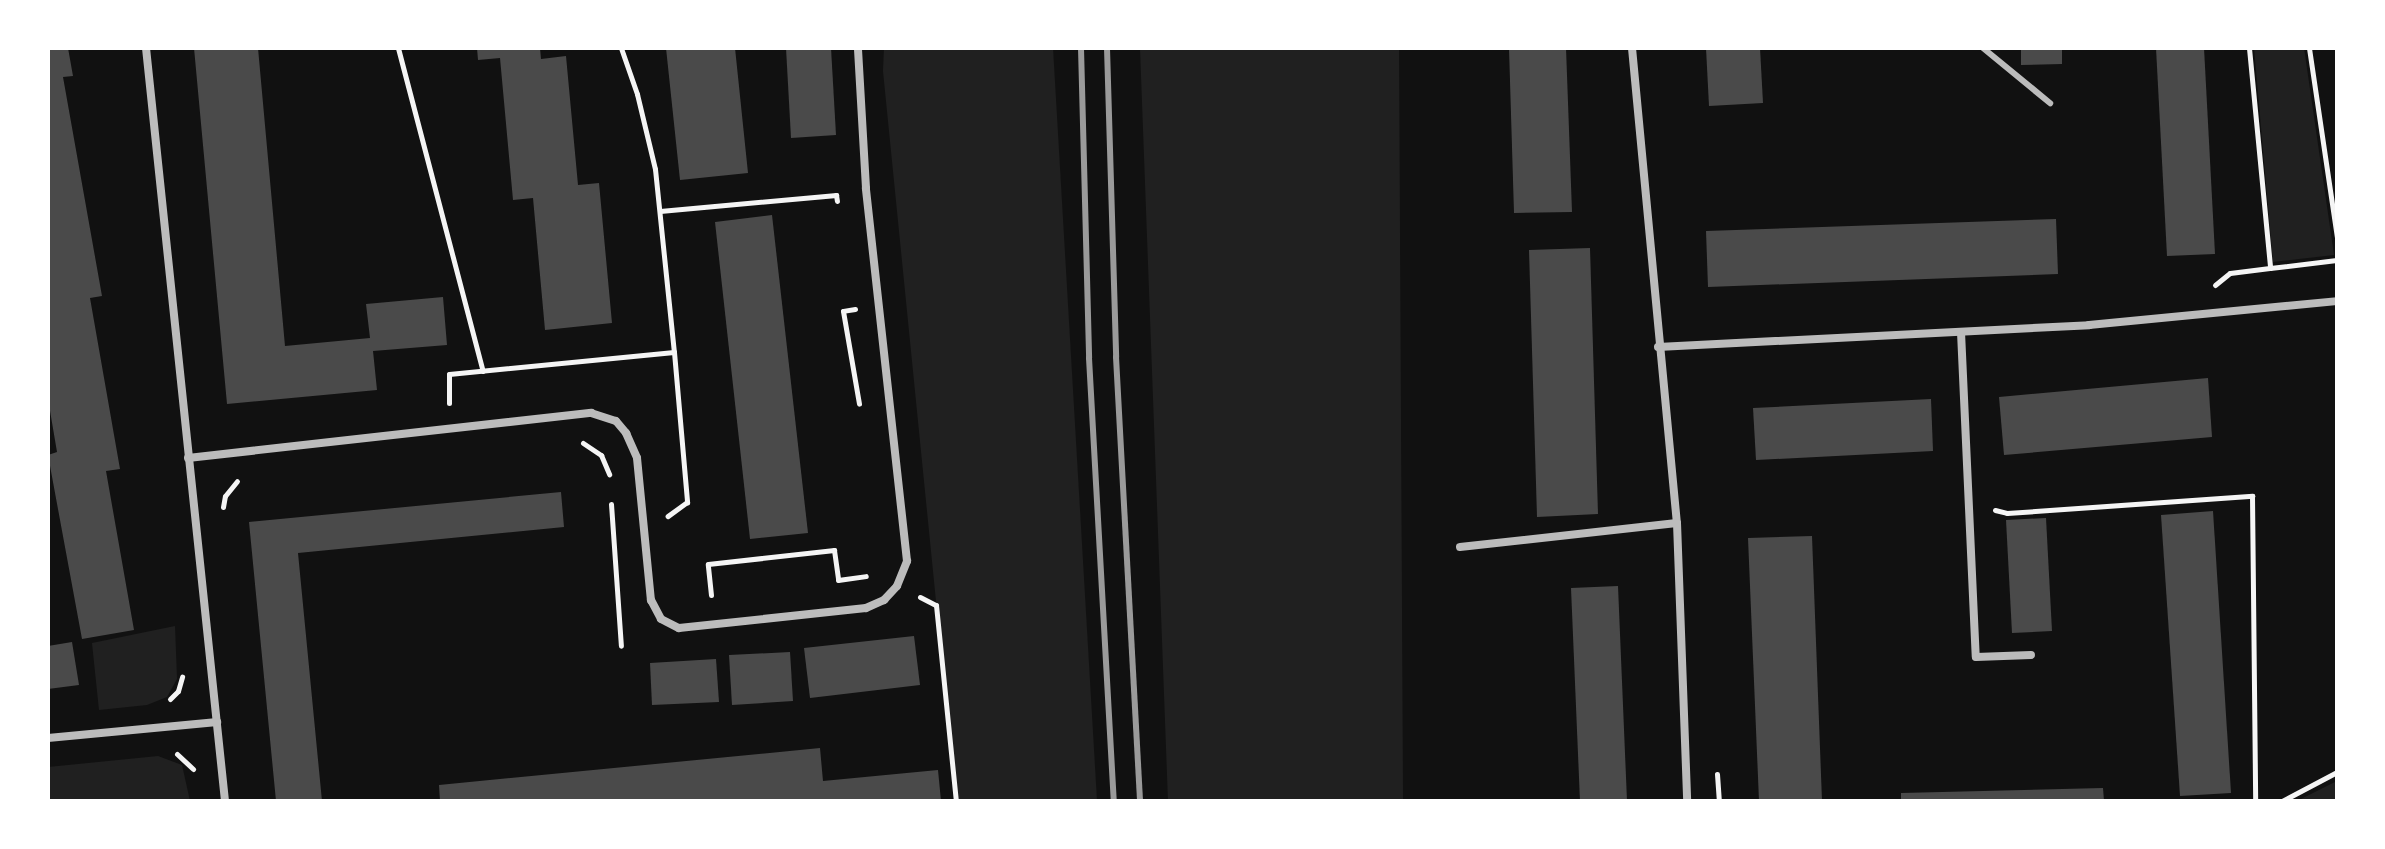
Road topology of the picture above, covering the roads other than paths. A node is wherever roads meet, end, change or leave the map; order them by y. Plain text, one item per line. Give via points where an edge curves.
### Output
1 (146, 48) edge
2 (858, 48) edge
3 (1632, 48) edge
4 (1983, 48) edge
5 (2050, 103) dead end
6 (2337, 301) edge
7 (1961, 332) junction
8 (1658, 347) junction
9 (188, 458) junction
10 (1677, 523) junction
11 (1460, 547) dead end
12 (2031, 655) dead end
13 (217, 722) junction
14 (48, 738) edge
15 (225, 801) edge
16 (1687, 801) edge

1 - 9 street
2 - 9 street via 866,188 907,561 897,586 884,600 866,608 679,628 661,619 651,600 637,458 616,421 591,413
3 - 8 street
4 - 5 lane
6 - 7 street
7 - 8 street
7 - 12 street via 1976,657
8 - 10 street
9 - 13 street
10 - 11 street
10 - 16 street
13 - 14 street
13 - 15 street

